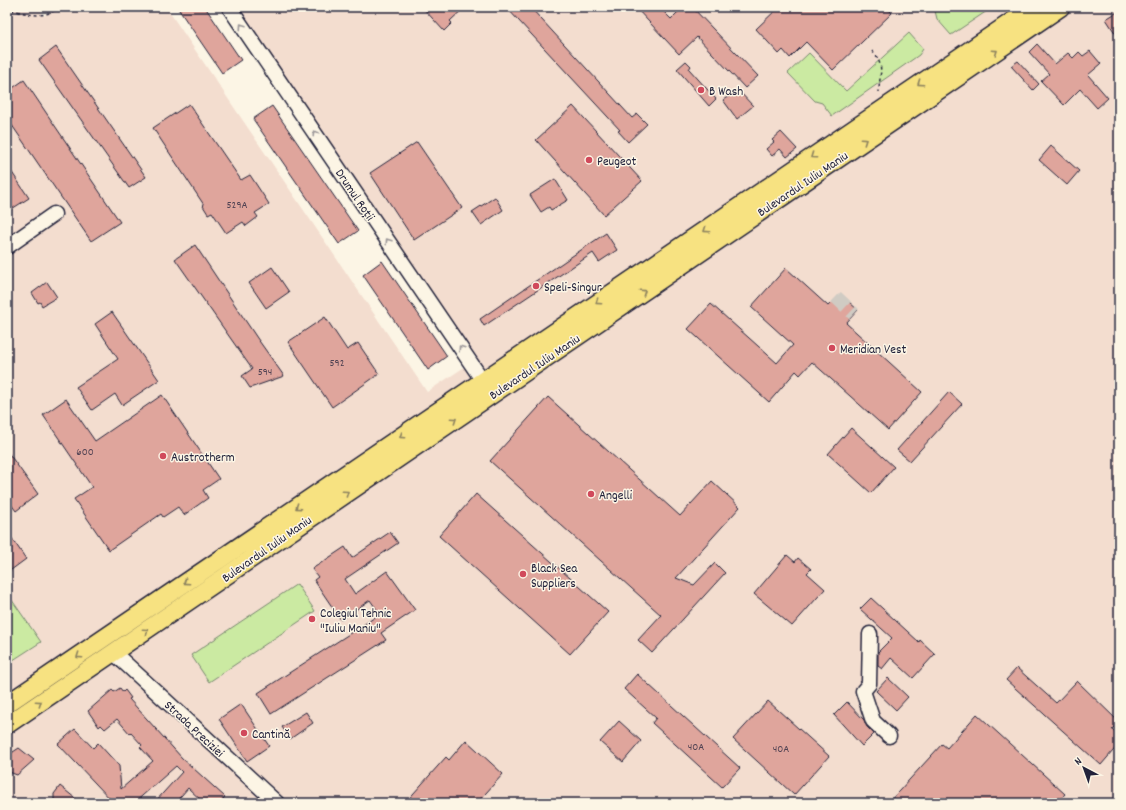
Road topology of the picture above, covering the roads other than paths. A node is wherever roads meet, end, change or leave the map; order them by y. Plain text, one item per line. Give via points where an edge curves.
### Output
1 (229, 7) edge
2 (1033, 7) edge
3 (1061, 7) edge
4 (964, 63) junction
5 (765, 190) junction
6 (54, 214) dead end
7 (750, 218) junction
8 (7, 247) edge
9 (483, 381) junction
10 (265, 529) junction
11 (217, 582) junction
12 (870, 634) dead end
13 (114, 653) junction
14 (9, 698) edge
15 (7, 725) edge
16 (889, 736) dead end
17 (277, 803) edge

9 -> 1 street, Drumul Roții
2 - 4 main road, Bulevardul Iuliu Maniu
4 -> 3 main road, Bulevardul Iuliu Maniu
4 -> 5 main road, Bulevardul Iuliu Maniu
7 -> 4 main road, Bulevardul Iuliu Maniu
5 - 7 main road via 762,202
5 -> 9 main road, Bulevardul Iuliu Maniu
6 - 8 street
11 -> 7 main road, Bulevardul Iuliu Maniu
9 -> 10 main road, Bulevardul Iuliu Maniu
10 - 11 main road via 253,543 222,565 215,573
10 -> 14 main road, Bulevardul Iuliu Maniu
13 -> 11 main road, Bulevardul Iuliu Maniu
12 - 16 street via 869,684 863,691 873,721
15 -> 13 main road, Bulevardul Iuliu Maniu
13 - 17 street, Strada Preciziei

